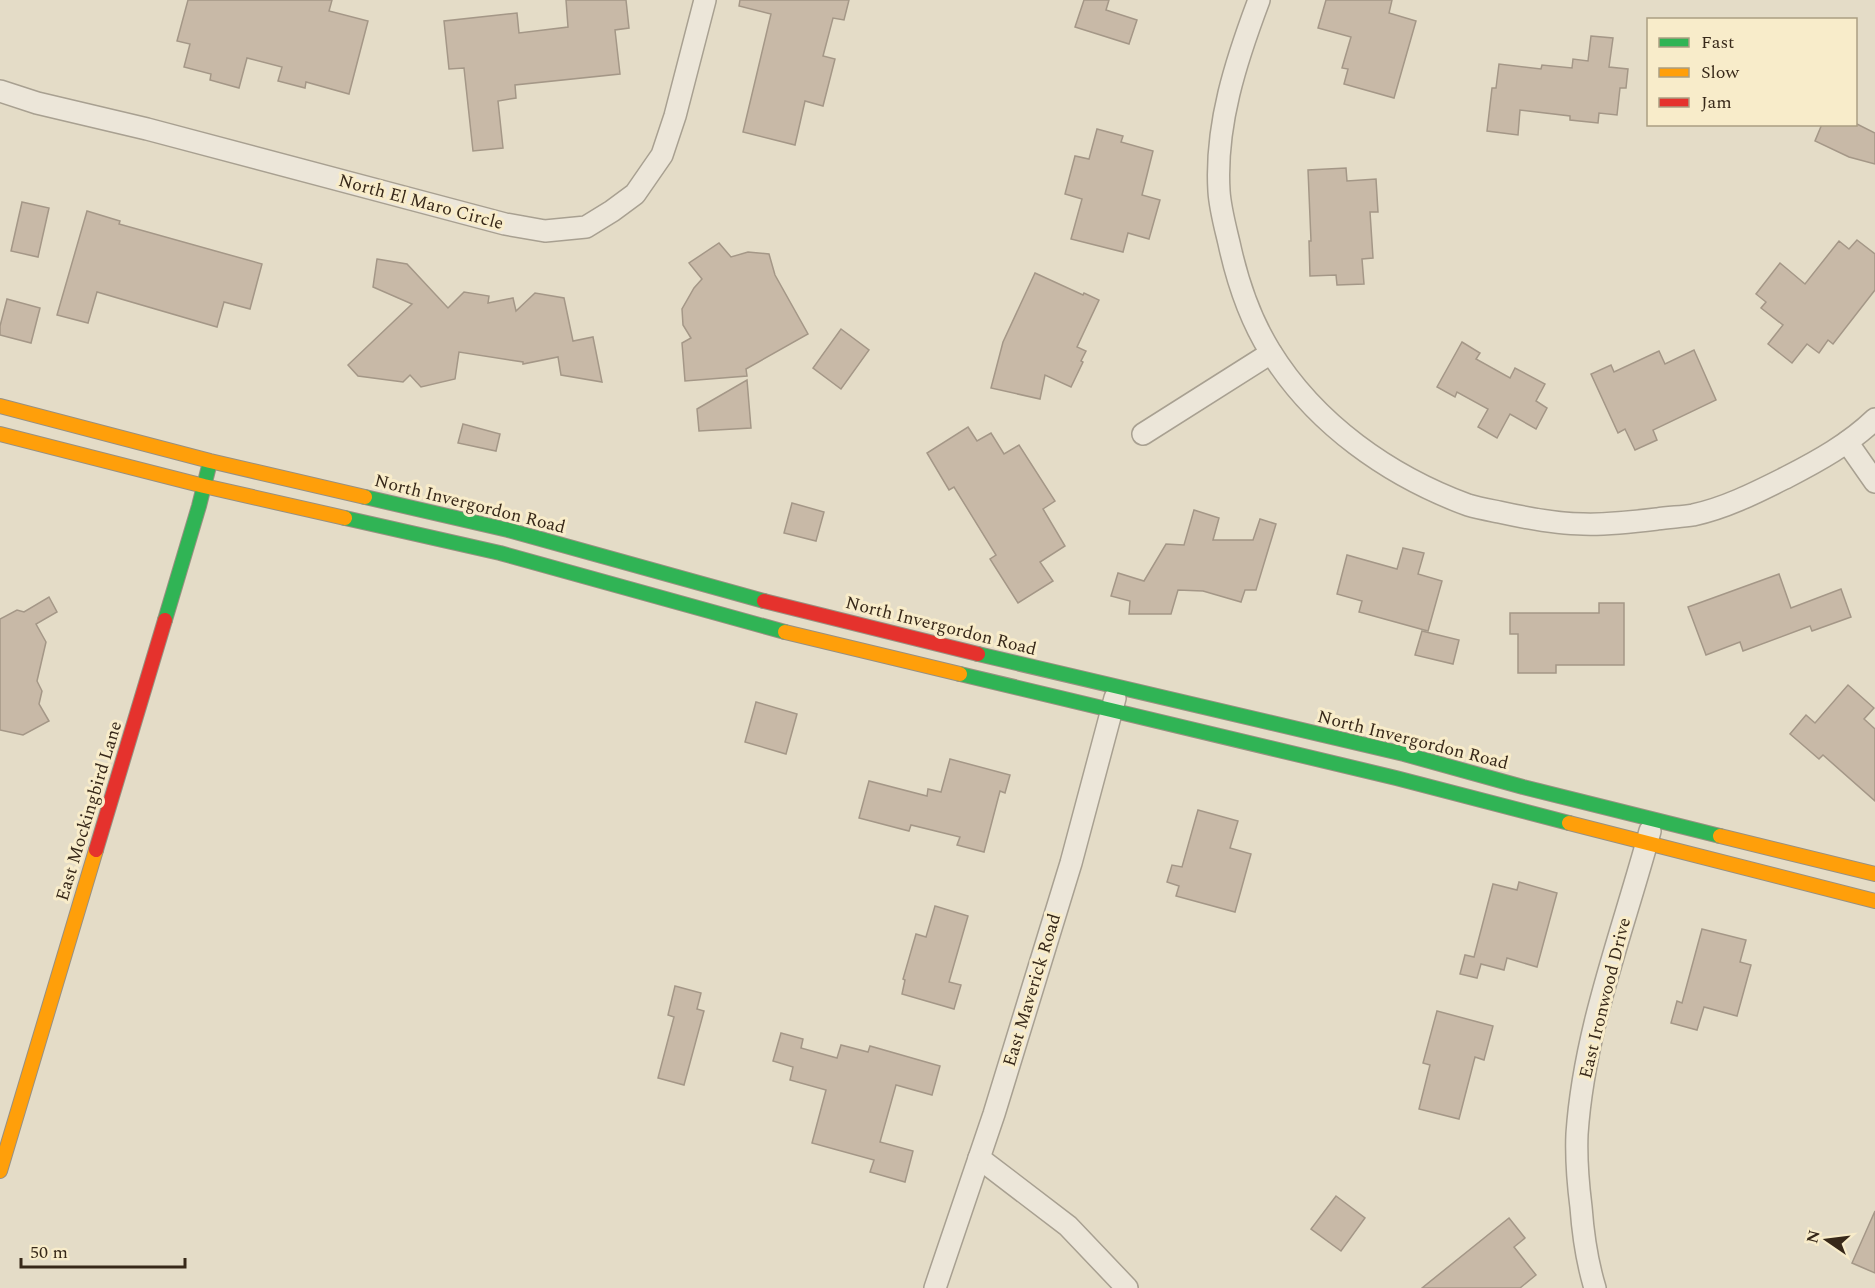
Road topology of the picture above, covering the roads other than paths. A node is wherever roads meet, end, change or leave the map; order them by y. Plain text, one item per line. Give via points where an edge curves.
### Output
1 (705, 0) edge
2 (1258, 0) edge
3 (2, 98) edge
4 (1271, 353) junction
5 (0, 406) edge
6 (1875, 419) edge
7 (0, 434) edge
8 (1143, 434) dead end
9 (1847, 442) junction
10 (210, 461) junction
11 (1875, 482) edge
12 (204, 486) junction
13 (1118, 688) junction
14 (1112, 711) junction
15 (1653, 818) junction
16 (1647, 842) junction
17 (1875, 874) edge
18 (1875, 901) edge
19 (979, 1158) junction
20 (0, 1171) edge
21 (935, 1288) edge
22 (1126, 1288) edge
23 (1595, 1288) edge

1 - 3 street, North El Maro Circle via 662,155 636,194 586,227 545,231 506,224 147,129
2 - 4 street via 1230,87 1219,190 1240,282
4 - 8 street
4 - 9 street via 1319,412 1382,464 1470,506 1523,518 1581,525 1695,514 1748,497
5 - 10 street, North Invergordon Road
6 - 9 street
7 - 12 street
9 - 11 street
10 - 12 street, East Mockingbird Lane
10 - 13 street, North Invergordon Road via 508,530 788,608
12 - 14 street via 500,553 771,629
12 - 20 street, East Mockingbird Lane
13 - 14 street, East Maverick Road
13 - 15 street, North Invergordon Road via 1404,754
14 - 16 street
14 - 19 street, East Maverick Road via 1071,863
15 - 16 street, East Ironwood Drive
15 - 17 street, North Invergordon Road
16 - 18 street
16 - 23 street, East Ironwood Drive via 1587,1054 1580,1105 1577,1168 1582,1223
19 - 21 street, East Maverick Road
19 - 22 street via 1068,1226

